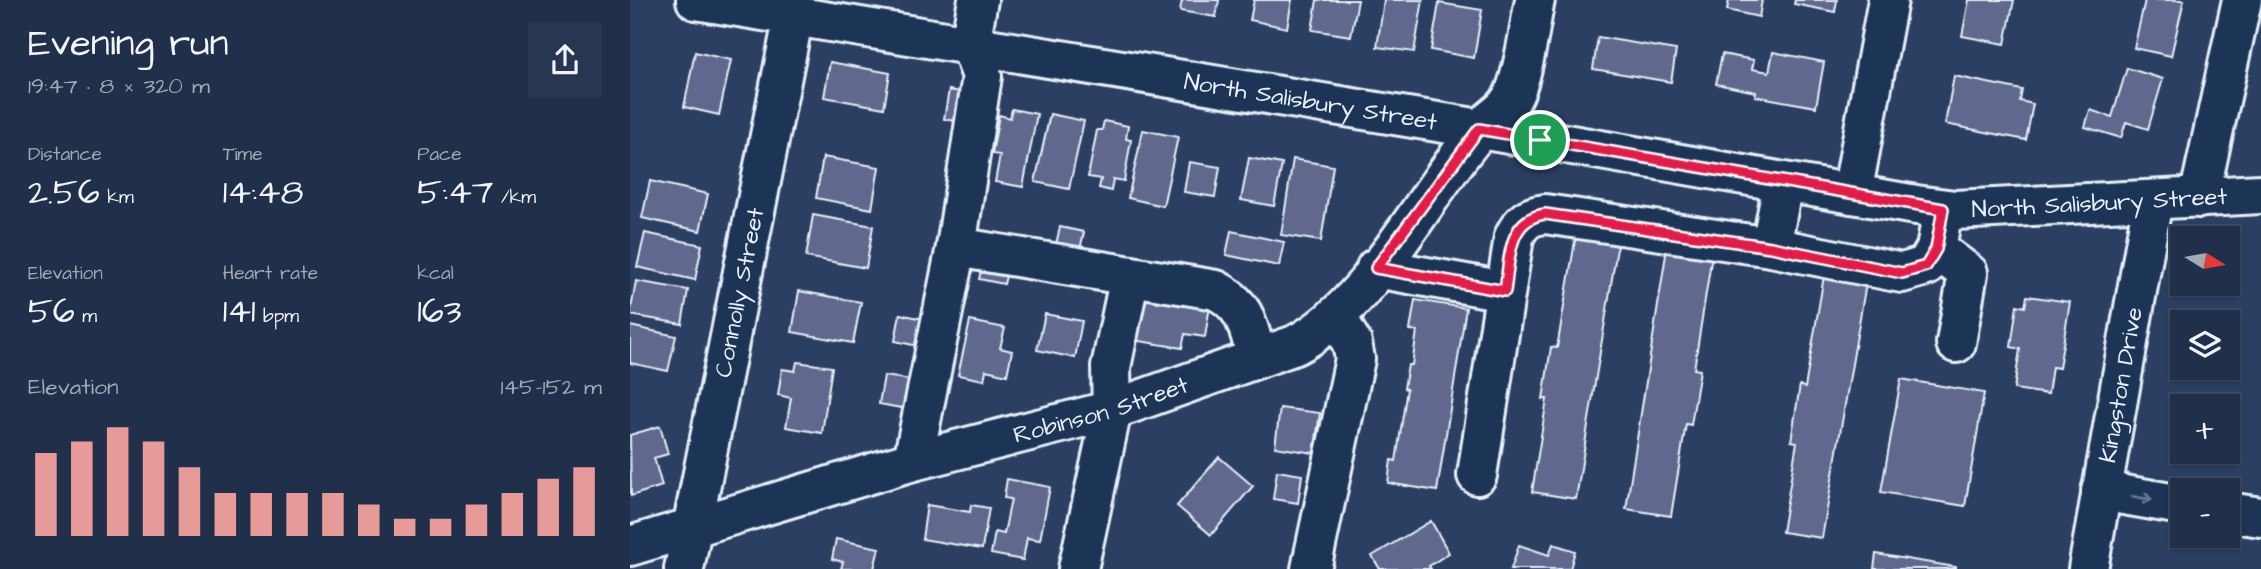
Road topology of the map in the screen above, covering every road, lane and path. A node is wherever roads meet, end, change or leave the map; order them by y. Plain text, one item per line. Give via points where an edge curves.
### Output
1 (696, 0) edge
2 (978, 0) edge
3 (1535, 0) edge
4 (1888, 0) edge
5 (2242, 0) edge
6 (794, 15) junction
7 (970, 44) junction
8 (1479, 129) junction
9 (1783, 183) junction
10 (1853, 194) junction
11 (2261, 194) edge
12 (2199, 198) junction
13 (2153, 200) junction
14 (1943, 209) junction
15 (956, 247) junction
16 (1771, 247) junction
17 (1936, 249) junction
18 (1376, 268) junction
19 (1130, 276) junction
20 (1505, 291) junction
21 (1336, 316) junction
22 (1956, 343) dead end
23 (1257, 358) junction
24 (1112, 410) junction
25 (913, 461) junction
26 (1477, 475) dead end
27 (2101, 491) junction
28 (2170, 503) edge
29 (2240, 514) edge
30 (2261, 517) edge
31 (693, 528) junction
32 (630, 546) edge
33 (684, 569) edge
34 (1078, 569) edge
35 (1311, 569) edge
36 (2088, 569) edge

1 - 6 street, North Salisbury Street
2 - 7 street
3 - 8 street, Robinson Street via 1516,89 1504,112
4 - 10 street
5 - 12 street
6 - 7 street, North Salisbury Street
6 - 31 street, Connolly Street
7 - 8 street, North Salisbury Street
7 - 15 street via 982,76
8 - 9 street, North Salisbury Street
8 - 18 street, Robinson Street
9 - 10 street, North Salisbury Street
9 - 16 street
10 - 14 street, North Salisbury Street
11 - 12 street, North Salisbury Street
12 - 13 street, North Salisbury Street
13 - 14 street, North Salisbury Street
13 - 27 street, Kingston Drive
14 - 17 street
15 - 19 street
15 - 25 street
16 - 17 street via 1902,273 1926,266
16 - 20 street via 1533,215 1521,223 1514,237
17 - 22 street via 1968,273
18 - 20 street
18 - 21 street, Robinson Street
19 - 23 street via 1216,290 1233,299 1243,312
19 - 24 street via 1111,367
20 - 26 street
21 - 23 street, Robinson Street via 1315,334
21 - 35 street via 1352,343 1355,359
23 - 24 street, Robinson Street
24 - 25 street, Robinson Street
24 - 34 street
25 - 31 street, Robinson Street
27 -> 28 street
27 - 36 street, Kingston Drive
29 - 30 street
31 - 32 street, Robinson Street
31 - 33 street, Connolly Street

